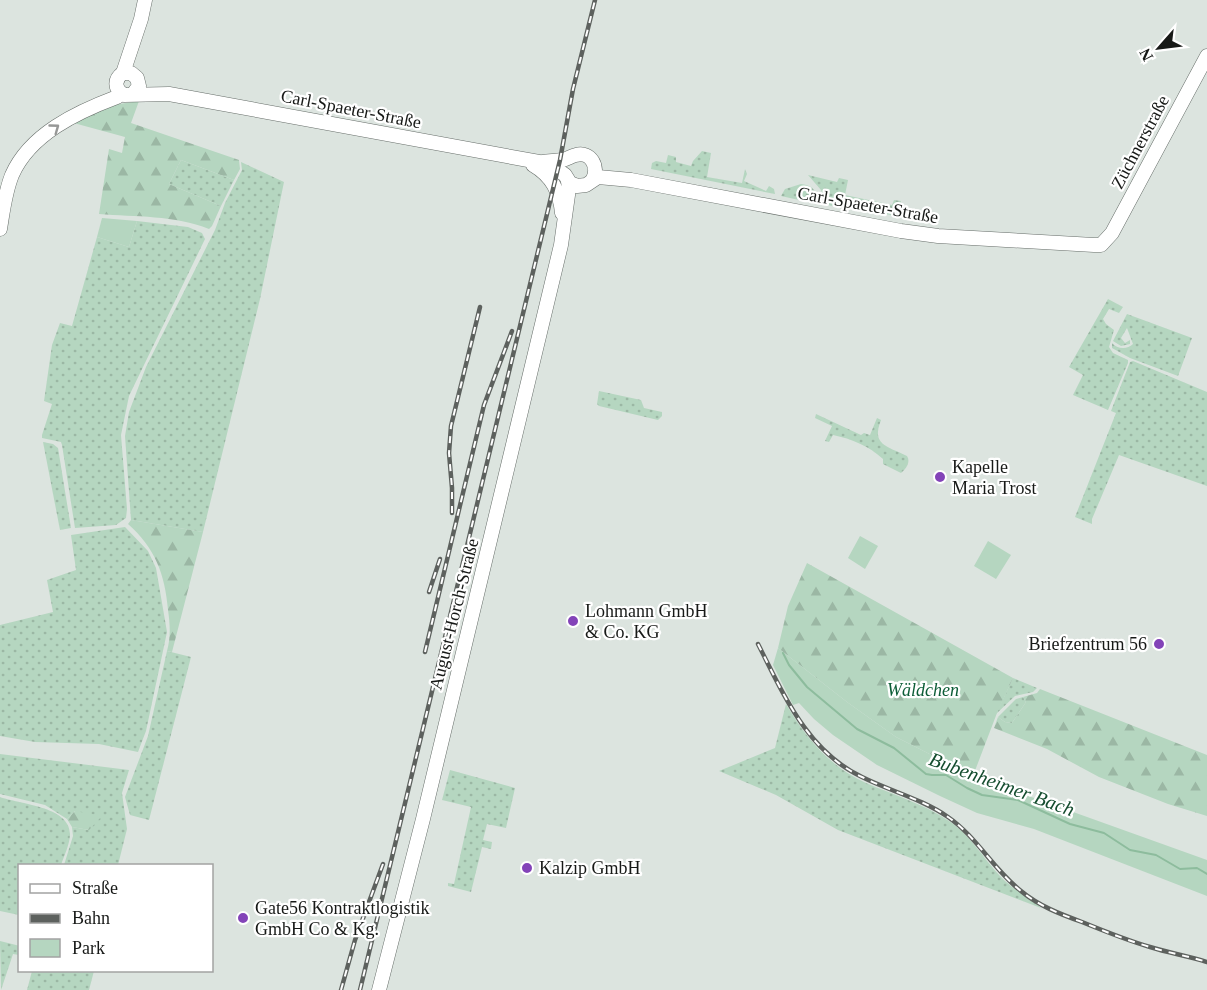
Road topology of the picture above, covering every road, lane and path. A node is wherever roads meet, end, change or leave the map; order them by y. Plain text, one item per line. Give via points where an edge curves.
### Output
1 (145, 0) edge
2 (1207, 56) edge
3 (130, 84) junction
4 (569, 158) junction
5 (532, 162) junction
6 (566, 178) junction
7 (591, 178) junction
8 (557, 191) joint
9 (564, 219) junction
10 (0, 229) edge
11 (1101, 244) joint
12 (561, 245) junction
13 (379, 990) edge

1 - 3 main road
2 - 11 main road, Züchnerstraße via 1112,233
3 - 5 main road, Carl-Spaeter-Straße
10 -> 3 main road via 9,186 26,152 57,126
4 - 5 main road, Carl-Spaeter-Straße
4 - 6 main road via 564,166
4 - 7 main road, Carl-Spaeter-Straße via 577,154 594,162
5 - 6 main road, Carl-Spaeter-Straße via 555,168
5 - 8 main road, Carl-Spaeter-Straße via 547,174
6 - 7 main road, Carl-Spaeter-Straße via 577,186
6 - 9 main road, August-Horch-Straße via 569,188
7 - 11 main road, Carl-Spaeter-Straße via 624,174 631,180 901,231
7 - 12 main road, August-Horch-Straße via 579,190
8 - 9 main road, August-Horch-Straße
9 - 12 main road, August-Horch-Straße
12 - 13 main road, August-Horch-Straße

